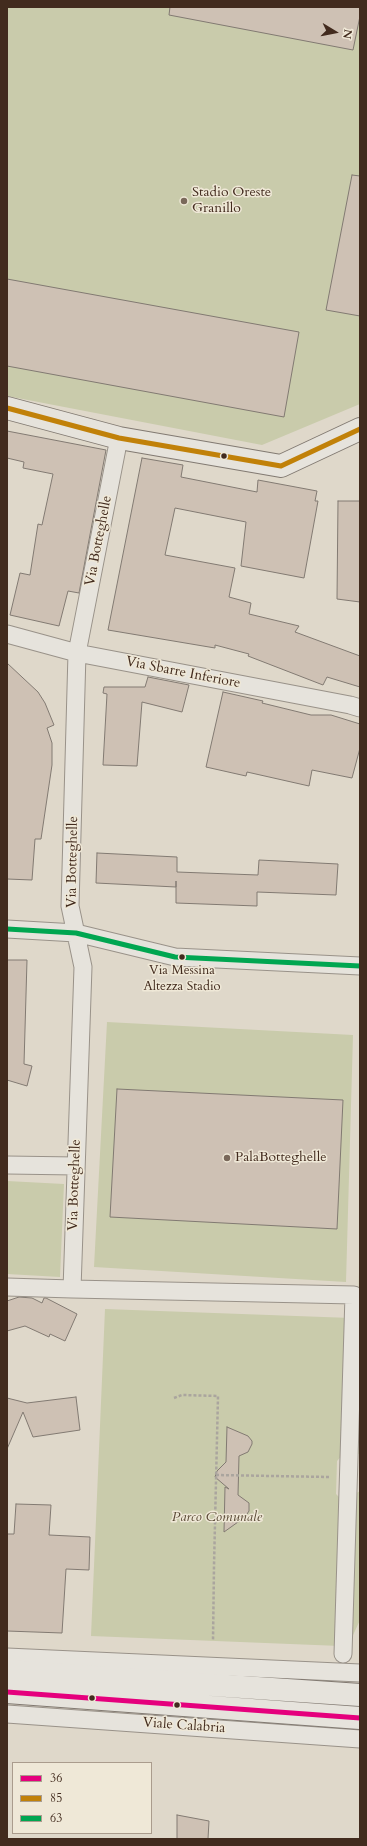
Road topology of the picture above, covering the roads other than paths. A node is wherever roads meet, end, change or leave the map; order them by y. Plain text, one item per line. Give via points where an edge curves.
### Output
1 (7, 408) edge
2 (360, 429) edge
3 (119, 438) junction
4 (7, 634) edge
5 (77, 652) junction
6 (360, 708) edge
7 (7, 929) edge
8 (76, 933) junction
9 (360, 966) edge
10 (7, 1165) edge
11 (76, 1166) junction
12 (7, 1287) edge
13 (72, 1289) junction
14 (343, 1654) dead end
15 (7, 1657) edge
16 (7, 1671) edge
17 (360, 1673) edge
18 (7, 1692) edge
19 (360, 1695) edge
20 (7, 1714) edge
21 (360, 1718) edge
22 (360, 1739) edge

1 - 3 main road
2 - 3 main road via 281,466
3 - 5 street, Via Botteghelle
4 - 5 street, Via Sbarre Inferiore
5 - 6 street, Via Sbarre Inferiore
5 - 8 street, Via Botteghelle via 70,906
7 - 8 street
8 - 9 street via 175,957
8 - 11 street, Via Botteghelle via 83,967
10 - 11 street
11 - 13 street, Via Botteghelle
12 - 13 street
13 - 14 street via 354,1295
15 - 17 street
16 - 19 main road
18 - 21 main road, Viale Calabria
20 - 22 street, Viale Calabria

